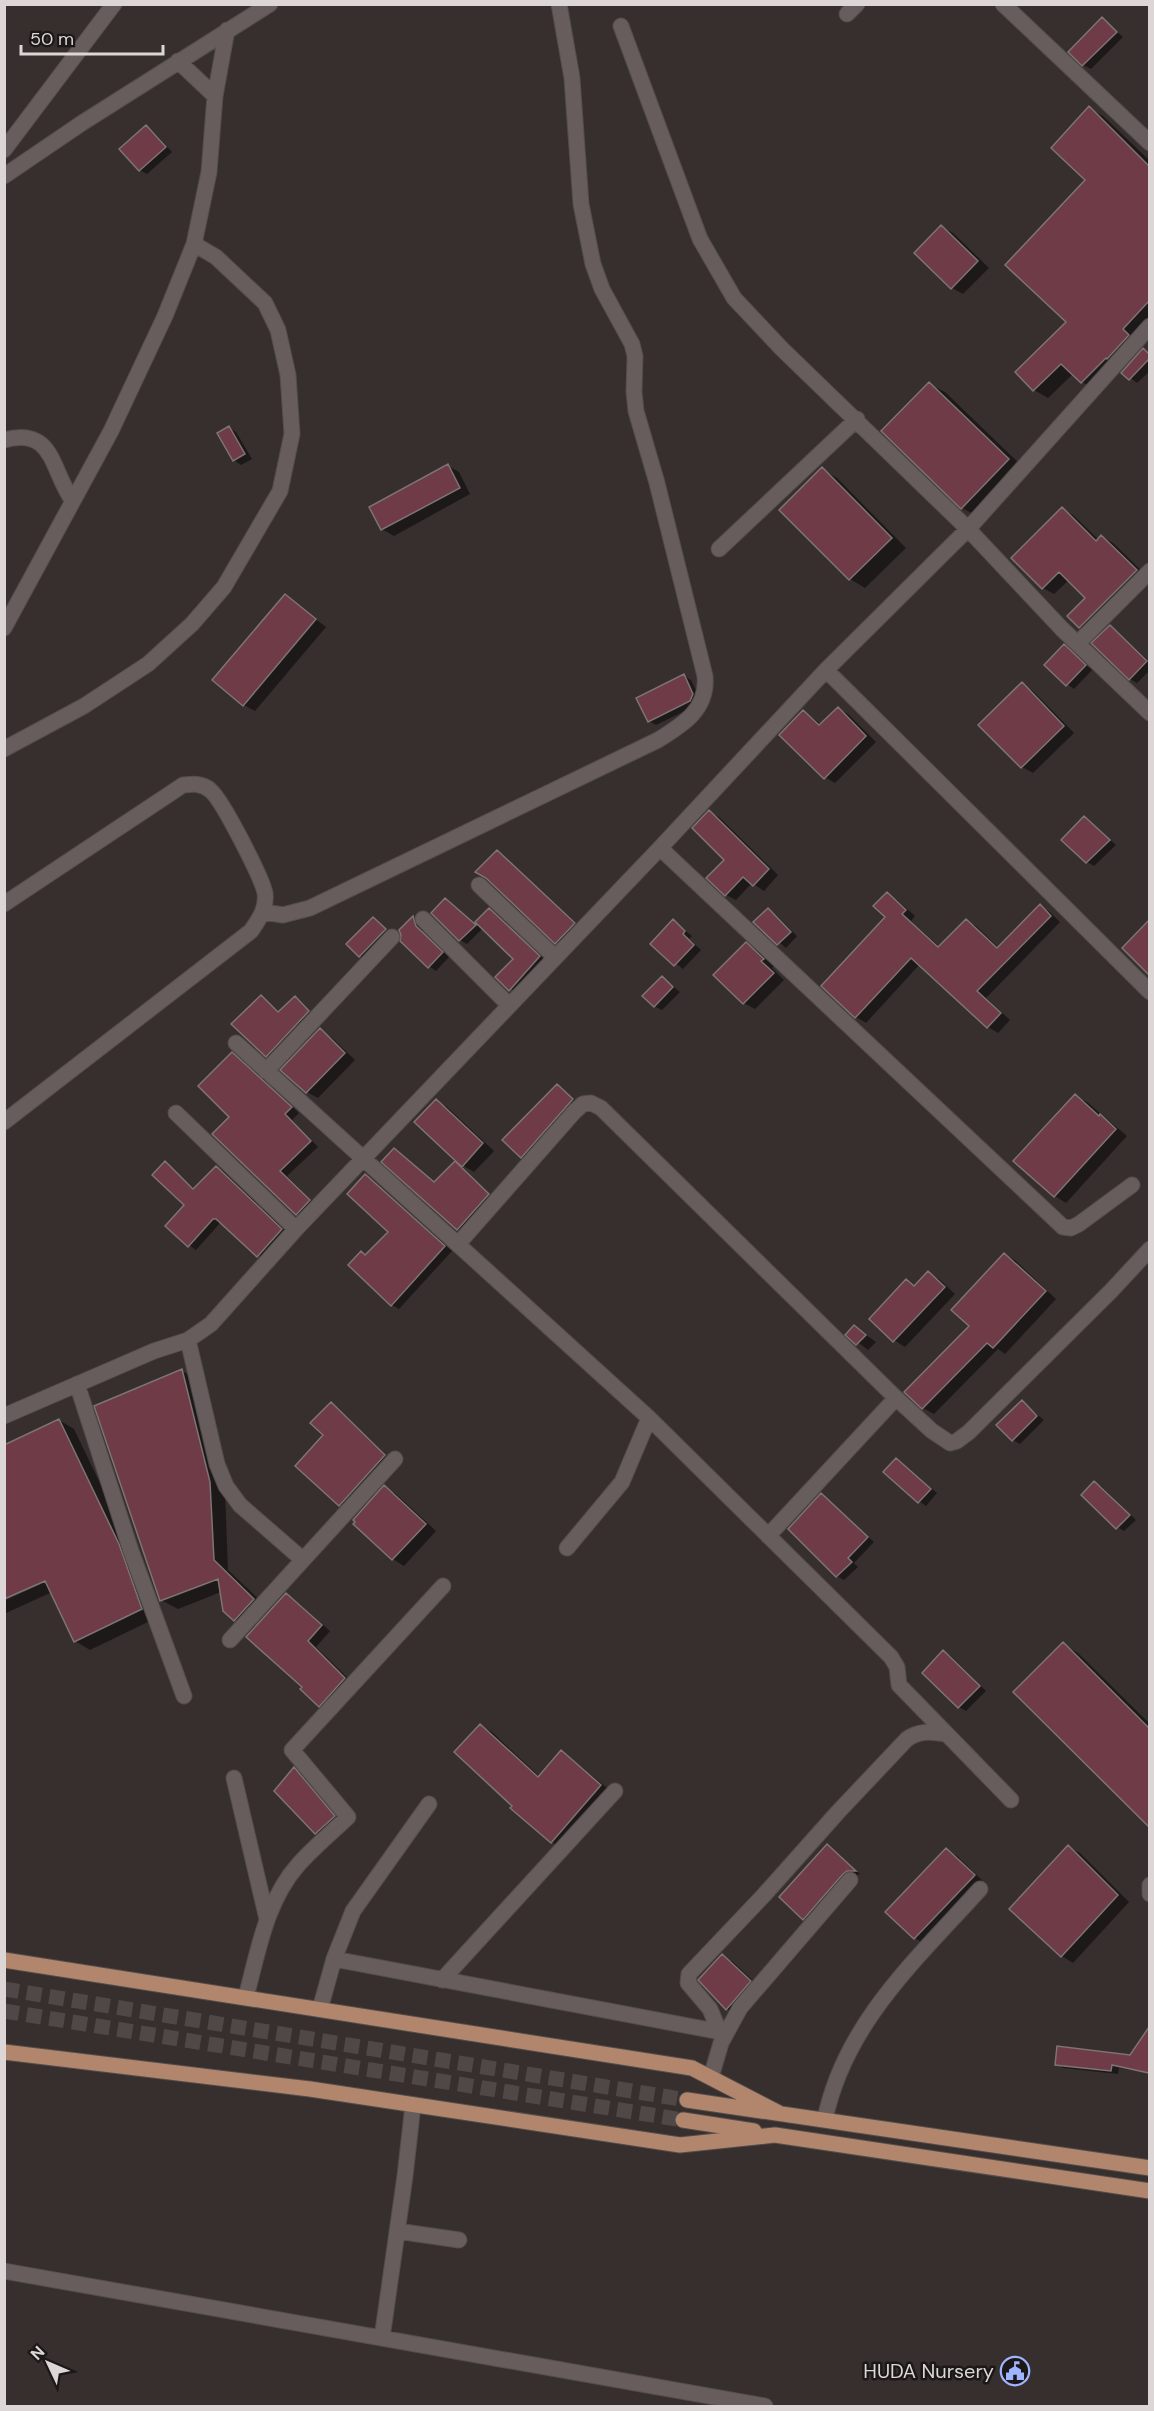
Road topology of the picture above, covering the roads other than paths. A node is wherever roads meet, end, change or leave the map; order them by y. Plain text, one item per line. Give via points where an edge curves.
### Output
1 (114, 4) edge
2 (270, 4) edge
3 (559, 4) edge
4 (1003, 4) edge
5 (621, 26) dead end
6 (227, 30) junction
7 (178, 62) junction
8 (215, 96) junction
9 (1149, 143) edge
10 (4, 150) edge
11 (4, 176) edge
12 (194, 244) junction
13 (1149, 326) edge
14 (857, 419) junction
15 (4, 440) edge
16 (73, 501) junction
17 (968, 529) junction
18 (719, 549) dead end
19 (1149, 571) edge
20 (4, 628) edge
21 (1078, 643) junction
22 (826, 670) junction
23 (1149, 712) edge
24 (4, 749) edge
25 (660, 848) junction
26 (479, 885) dead end
27 (4, 904) edge
28 (264, 912) junction
29 (423, 919) dead end
30 (392, 937) dead end
31 (555, 957) junction
32 (1149, 992) edge
33 (509, 1005) junction
34 (236, 1043) dead end
35 (266, 1071) junction
36 (176, 1113) dead end
37 (4, 1122) edge
38 (363, 1160) junction
39 (1132, 1185) dead end
40 (296, 1229) junction
41 (458, 1244) junction
42 (1149, 1249) edge
43 (188, 1340) junction
44 (78, 1384) junction
45 (896, 1398) junction
46 (4, 1416) edge
47 (649, 1418) junction
48 (395, 1459) dead end
49 (768, 1536) junction
50 (567, 1548) dead end
51 (302, 1559) junction
52 (443, 1586) dead end
53 (230, 1640) dead end
54 (184, 1696) dead end
55 (946, 1734) junction
56 (234, 1778) dead end
57 (615, 1791) dead end
58 (1011, 1800) dead end
59 (429, 1804) dead end
60 (850, 1880) dead end
61 (1149, 1885) edge
62 (980, 1889) dead end
63 (1149, 1894) edge
64 (267, 1919) junction
65 (334, 1959) junction
66 (4, 1960) edge
67 (442, 1980) junction
68 (246, 1997) junction
69 (320, 2009) junction
70 (722, 2032) junction
71 (4, 2052) edge
72 (711, 2077) junction
73 (687, 2100) tunnel mouth
74 (412, 2105) junction
75 (779, 2113) junction
76 (825, 2119) junction
77 (683, 2120) tunnel mouth
78 (775, 2135) junction
79 (1149, 2168) edge
80 (1149, 2191) edge
81 (397, 2231) junction
82 (459, 2240) dead end
83 (4, 2271) edge
84 (382, 2338) junction
85 (765, 2406) edge

1 - 10 street
2 - 6 street
3 - 28 street via 572,78 581,204 593,264 632,344 636,411 706,688 699,709 691,718 658,740 310,908 283,915
4 - 9 street
5 - 14 street via 700,239 734,298
6 - 7 street
6 - 8 street
7 - 8 street
7 - 11 street
8 - 12 street via 209,172
12 - 16 street via 111,431
12 - 24 street via 216,257 265,303 278,330 288,375 292,434 280,490 224,587 192,624 148,664 84,706
13 - 17 street
14 - 17 street
14 - 18 street
15 - 16 street via 27,437 41,444
16 - 20 street
17 - 21 street
17 - 22 street
19 - 21 street
21 - 23 street
22 - 25 street
22 - 32 street
25 - 31 street
25 - 39 street via 1063,1227 1080,1224
26 - 31 street
27 - 28 street via 183,785 198,784 211,790 224,809 259,877 265,894
28 - 37 street via 251,931
29 - 33 street
30 - 35 street
31 - 33 street
33 - 38 street
34 - 35 street
35 - 38 street
36 - 40 street
38 - 40 street
38 - 41 street
40 - 43 street via 211,1324
41 - 45 street via 575,1111 591,1103 601,1108
41 - 47 street
42 - 45 street via 957,1441 943,1440
43 - 44 street
43 - 51 street via 217,1464 226,1486 240,1505
44 - 46 street
44 - 54 street via 131,1551
45 - 49 street
47 - 49 street
47 - 50 street via 622,1482
48 - 51 street
49 - 55 street via 891,1657 897,1667 899,1685
51 - 53 street
52 - 64 street via 292,1750 348,1817 297,1866
55 - 58 street
55 - 70 street via 917,1732 907,1739 689,1974 688,1983 710,2009
56 - 64 street
57 - 67 street
59 - 65 street via 353,1911
60 - 70 street
61 - 63 street
62 - 76 street via 867,2020 850,2046
64 - 68 street
65 - 67 street
65 - 69 street
66 - 68 main road
67 - 70 street
68 - 69 main road
69 - 72 main road via 692,2068
70 - 72 street
71 - 74 main road
72 - 75 main road
73 - 75 main road
74 - 78 main road via 680,2145
74 - 81 street
75 - 76 main road
76 - 79 main road
77 - 78 main road
78 - 80 main road
81 - 82 street
81 - 84 street
83 - 84 street
84 - 85 street

